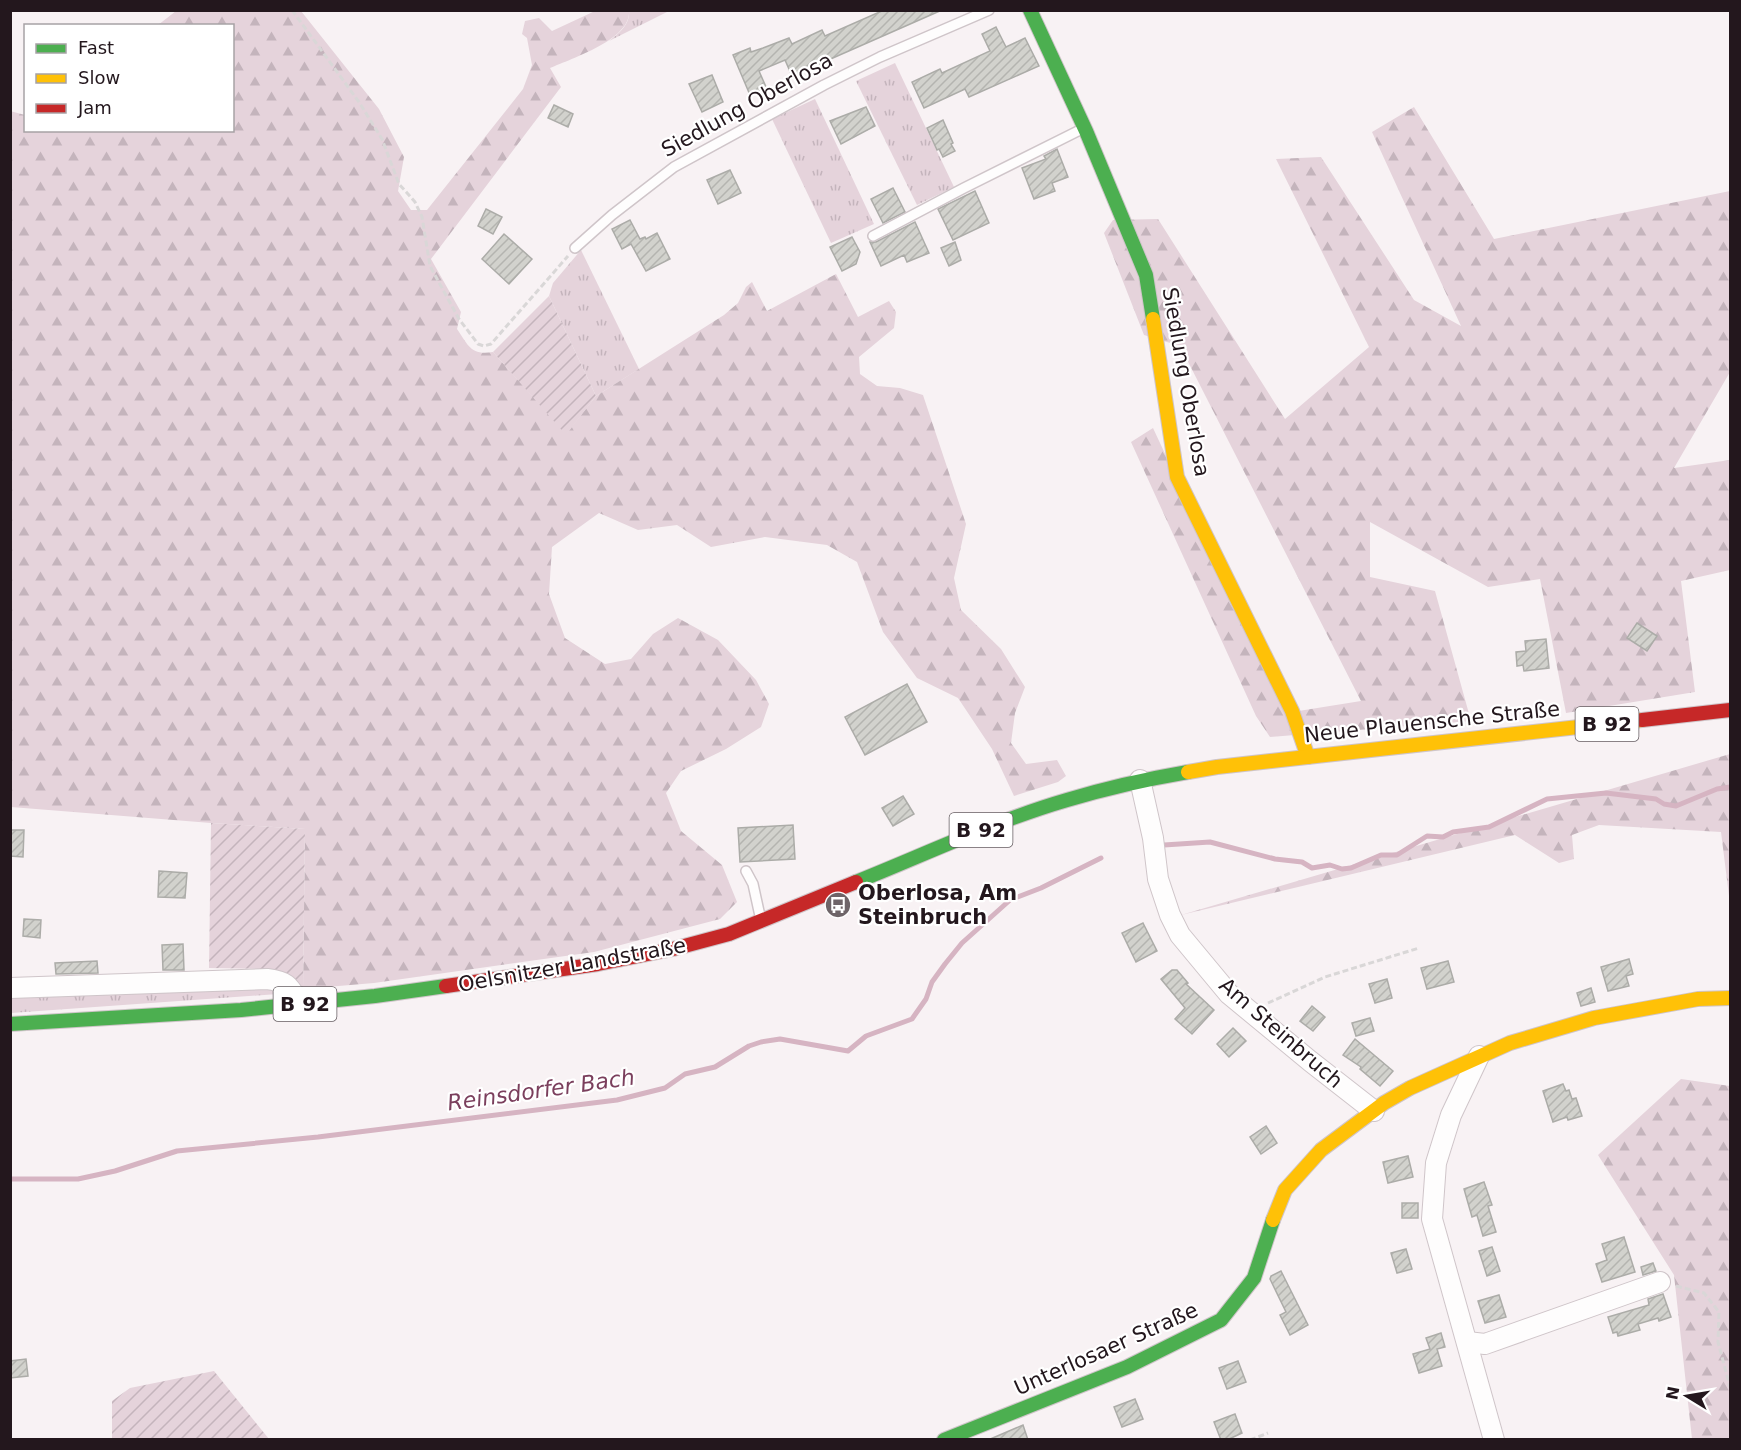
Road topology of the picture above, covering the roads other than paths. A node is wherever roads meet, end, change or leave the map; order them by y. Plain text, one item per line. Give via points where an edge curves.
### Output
1 (989, 10) edge
2 (1030, 10) edge
3 (1085, 128) junction
4 (873, 236) dead end
5 (575, 248) road end
6 (1731, 710) edge
7 (1308, 757) junction
8 (1140, 780) junction
9 (746, 871) dead end
10 (762, 921) junction
11 (10, 988) edge
12 (1731, 998) edge
13 (300, 1004) junction
14 (10, 1024) edge
15 (1479, 1056) junction
16 (1374, 1111) junction
17 (1660, 1281) road end
18 (1467, 1342) junction
19 (960, 1437) edge
20 (944, 1440) edge
21 (1494, 1440) edge

1 - 5 lane, Siedlung Oberlosa via 852,71 674,168
2 - 3 main road, Siedlung Oberlosa
3 - 4 lane
3 - 7 main road, Siedlung Oberlosa via 1146,275 1177,477 1292,711
6 - 7 main road, Neue Plauensche Straße / B 92
7 - 8 main road, Neue Plauensche Straße / B 92
8 - 10 main road, Oelsnitzer Landstraße / B 92 via 1012,818
8 - 16 street, Am Steinbruch via 1158,879 1180,934 1229,994
9 - 10 lane
10 - 13 main road, Oelsnitzer Landstraße / B 92 via 729,934 598,964
11 - 13 street via 267,979 282,981
12 - 15 main road, Unterlosaer Straße via 1698,999 1594,1018
13 - 14 main road, Oelsnitzer Landstraße / B 92
15 - 16 main road, Unterlosaer Straße via 1410,1088
15 - 18 street via 1451,1115 1436,1163 1432,1219
16 - 19 main road, Unterlosaer Straße via 1321,1150 1285,1190 1254,1278 1221,1320 1127,1367
17 - 18 street via 1485,1344
18 - 21 street
19 - 20 main road, Unterlosaer Straße

